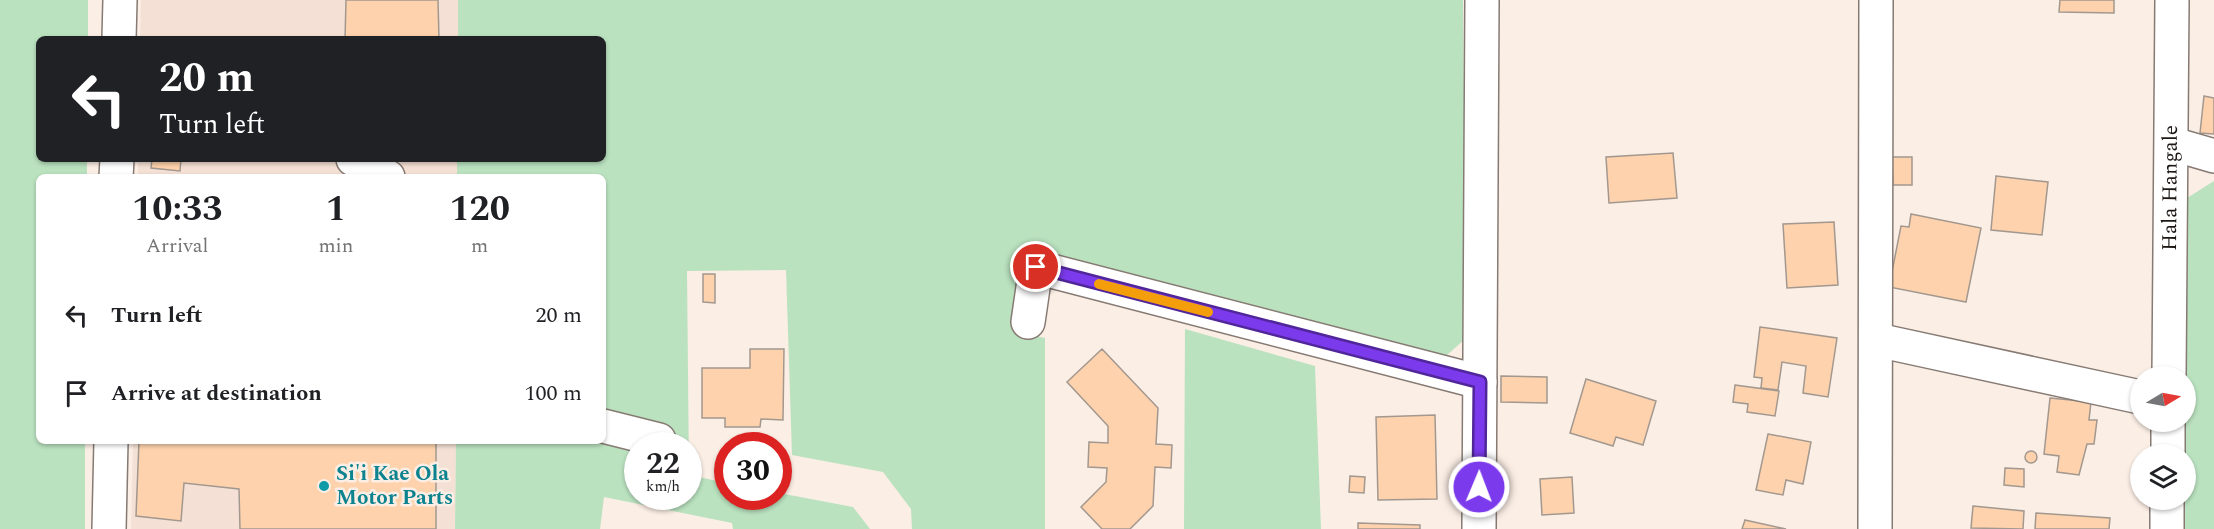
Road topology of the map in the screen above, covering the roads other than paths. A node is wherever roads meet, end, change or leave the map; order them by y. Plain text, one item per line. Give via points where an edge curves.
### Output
1 (120, 0) edge
2 (1482, 0) edge
3 (1876, 0) edge
4 (2172, 0) edge
5 (119, 36) edge
6 (2173, 144) junction
7 (2214, 156) edge
8 (359, 162) edge
9 (382, 174) edge
10 (1028, 322) dead end
11 (1877, 340) junction
12 (2169, 366) edge
13 (1480, 382) junction
14 (2130, 395) edge
15 (606, 427) edge
16 (627, 432) edge
17 (111, 444) edge
18 (2167, 510) edge
19 (109, 529) edge
20 (1479, 529) edge
21 (1875, 529) edge
22 (2167, 529) edge

1 - 5 street
2 - 13 street
3 - 11 street
4 - 6 street, Hala Hangale
6 - 7 street
6 - 12 street, Hala Hangale
8 - 9 street
10 - 13 street via 1036,267
11 - 14 street
11 - 21 street
13 - 20 street
15 - 16 street
17 - 19 street
18 - 22 street

